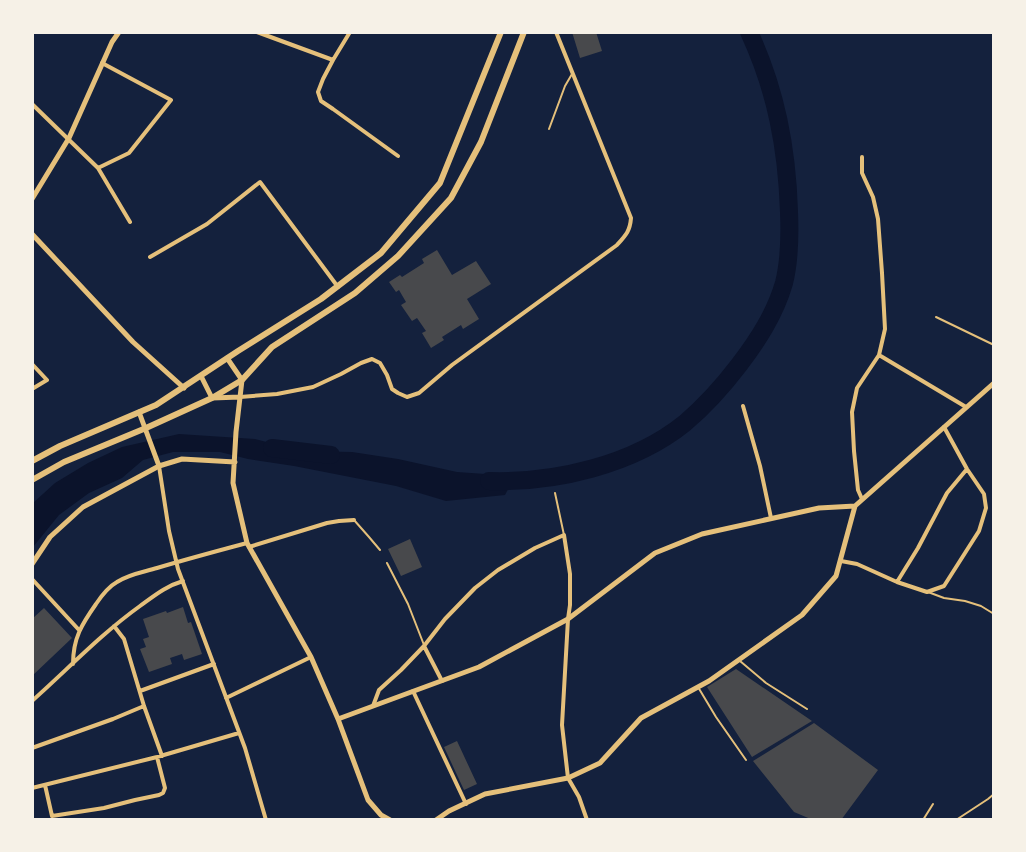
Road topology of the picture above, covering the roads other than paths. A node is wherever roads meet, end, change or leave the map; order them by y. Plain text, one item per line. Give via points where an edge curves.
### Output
1 (119, 32) edge
2 (257, 32) edge
3 (350, 32) edge
4 (501, 32) edge
5 (524, 32) edge
6 (556, 32) edge
7 (270, 35) edge
8 (333, 60) junction
9 (102, 63) junction
10 (573, 73) junction
11 (32, 104) edge
12 (549, 129) dead end
13 (69, 138) junction
14 (398, 156) dead end
15 (862, 157) dead end
16 (98, 168) junction
17 (32, 199) edge
18 (130, 222) dead end
19 (32, 234) edge
20 (150, 256) dead end
21 (338, 287) junction
22 (936, 317) dead end
23 (994, 345) edge
24 (879, 355) junction
25 (227, 358) junction
26 (32, 364) edge
27 (201, 376) junction
28 (242, 380) junction
29 (994, 383) edge
30 (184, 388) junction
31 (32, 389) edge
32 (240, 397) junction
33 (212, 398) junction
34 (743, 406) dead end
35 (966, 407) junction
36 (139, 412) junction
37 (944, 427) junction
38 (146, 428) junction
39 (32, 461) edge
40 (235, 462) junction
41 (160, 466) junction
42 (968, 469) junction
43 (32, 480) edge
44 (555, 493) dead end
45 (862, 499) junction
46 (855, 506) junction
47 (771, 518) junction
48 (354, 520) joint
49 (564, 535) junction
50 (248, 545) junction
51 (380, 550) dead end
52 (841, 561) junction
53 (177, 562) junction
54 (387, 563) dead end
55 (32, 564) edge
56 (32, 579) edge
57 (183, 581) junction
58 (897, 582) junction
59 (927, 592) junction
60 (994, 614) edge
61 (568, 618) junction
62 (114, 626) junction
63 (79, 630) junction
64 (424, 646) junction
65 (311, 657) junction
66 (738, 660) junction
67 (73, 664) junction
68 (214, 664) junction
69 (442, 681) junction
70 (698, 687) junction
71 (140, 691) junction
72 (412, 692) junction
73 (226, 698) junction
74 (32, 701) edge
75 (144, 706) junction
76 (374, 706) junction
77 (807, 709) dead end
78 (338, 719) junction
79 (239, 733) junction
80 (32, 748) edge
81 (160, 756) junction
82 (746, 760) dead end
83 (568, 778) junction
84 (45, 785) junction
85 (32, 788) edge
86 (466, 804) junction
87 (933, 804) dead end
88 (266, 820) edge
89 (390, 820) edge
90 (436, 820) edge
91 (587, 820) edge
92 (923, 820) edge

1 - 9 street
2 - 7 street
3 - 8 street
4 - 21 main road via 440,183 381,253
5 - 28 main road via 481,142 450,198 398,256 355,292 272,347
6 - 10 street
7 - 8 street
8 - 14 street via 318,92 321,101
9 - 13 street
9 - 16 street via 171,100 129,153
10 - 12 lane
10 - 32 street via 632,218 626,236 617,245 452,365 419,393 408,397 392,389 380,363 372,359 313,387
11 - 13 street
13 - 16 street
13 - 17 street
15 - 24 street via 862,173 873,197 878,219 885,329
16 - 18 street
19 - 30 street via 133,342
20 - 21 street via 206,224 260,182
21 - 25 main road
22 - 23 lane
24 - 35 street
24 - 45 street via 857,388 852,412 858,490
25 - 27 main road
25 - 28 street
26 - 31 street via 47,380
27 - 30 main road
27 - 33 street
28 - 32 street
28 - 33 main road
29 - 35 street
30 - 36 main road
32 - 33 street
32 - 40 street
33 - 38 main road
34 - 47 street
35 - 37 street
36 - 38 street
36 - 39 main road
37 - 42 street
37 - 45 street
38 - 41 street
38 - 43 main road via 64,462
40 - 41 street via 182,459
40 - 50 street via 233,483
41 - 53 street
41 - 55 street via 83,507 50,537
42 - 58 street via 947,493
42 - 59 street via 984,494 986,508 979,531 944,586
44 - 49 lane
45 - 46 street
46 - 47 street via 819,508
46 - 52 street
47 - 61 street via 702,534 655,553
48 - 50 street via 339,520
48 - 51 lane
49 - 61 street via 570,574
49 - 64 street via 498,570 445,619
50 - 53 street
50 - 65 street
52 - 58 street via 857,564
52 - 66 street via 836,576 802,615
53 - 57 street
53 - 63 street via 116,582
54 - 64 lane
56 - 63 street
57 - 62 street via 158,593
57 - 68 street
58 - 59 street
59 - 60 lane via 981,606
61 - 69 street via 479,667
61 - 83 street via 562,725
62 - 67 street
62 - 71 street via 124,639
63 - 67 street
64 - 69 street
64 - 76 street via 379,690
65 - 73 street
65 - 78 street
66 - 70 street
66 - 77 lane via 766,683
67 - 74 street
68 - 71 street
68 - 73 street
69 - 72 street
70 - 82 lane
70 - 83 street via 641,718 600,762
71 - 75 street
72 - 76 street
72 - 86 street
73 - 79 street
75 - 80 street
75 - 81 street
76 - 78 street
78 - 89 street via 368,800
79 - 81 street
79 - 88 street
81 - 84 street
81 - 84 street via 165,788 159,795 52,816
83 - 86 street via 485,794
83 - 91 street
84 - 85 street
86 - 90 street
87 - 92 lane

